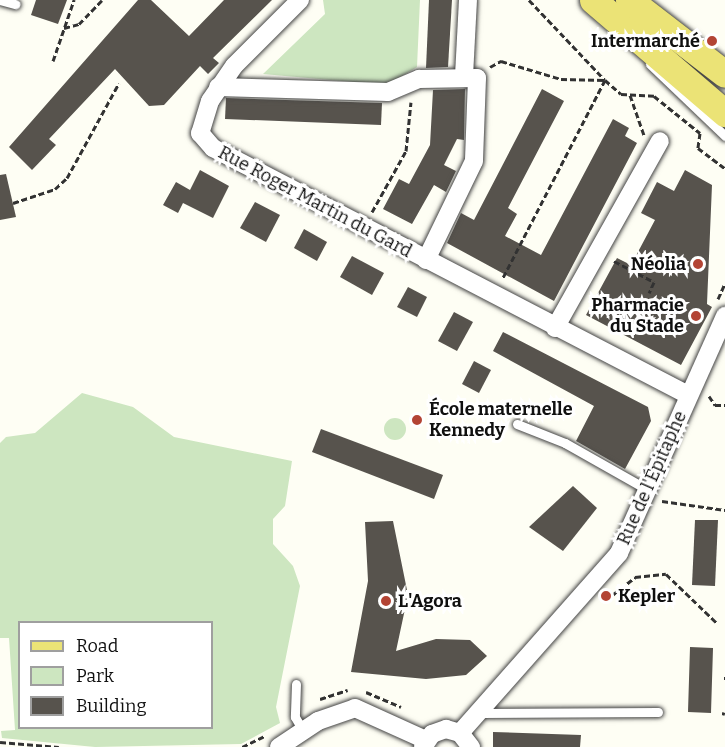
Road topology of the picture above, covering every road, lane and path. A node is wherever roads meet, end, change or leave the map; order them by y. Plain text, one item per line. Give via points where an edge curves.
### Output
1 (0, 0) edge
2 (74, 0) edge
3 (102, 0) edge
4 (300, 0) edge
5 (468, 0) edge
6 (529, 0) edge
7 (593, 0) edge
8 (629, 0) edge
9 (15, 4) dead end
10 (64, 28) junction
11 (627, 34) junction
12 (53, 61) dead end
13 (725, 74) edge
14 (471, 77) junction
15 (605, 80) junction
16 (119, 83) dead end
17 (408, 83) junction
18 (218, 87) junction
19 (630, 95) junction
20 (725, 113) edge
21 (725, 136) edge
22 (656, 145) joint
23 (725, 168) edge
24 (13, 203) dead end
25 (364, 227) junction
26 (596, 251) junction
27 (426, 260) junction
28 (725, 283) edge
29 (649, 293) dead end
30 (494, 296) junction
31 (719, 312) edge
32 (555, 328) junction
33 (708, 394) dead end
34 (688, 395) junction
35 (725, 405) edge
36 (517, 424) dead end
37 (656, 496) junction
38 (725, 510) edge
39 (602, 593) dead end
40 (717, 623) dead end
41 (296, 684) dead end
42 (658, 712) dead end
43 (476, 714) junction
44 (303, 731) junction
45 (466, 740) edge
46 (0, 742) edge
47 (424, 743) edge
48 (59, 747) edge
49 (279, 747) edge

1 - 9 lane
2 - 10 path
3 - 10 path via 79,24
4 - 18 street, Rue Roger Martin du Gard
5 - 14 street, Rue Roger Martin du Gard
6 - 15 path
7 - 11 main road
8 - 13 main road
10 - 12 path
11 - 20 main road
11 - 21 lane via 668,86
14 - 15 path via 501,61 561,79
14 - 17 street
14 - 27 street, Rue Roger Martin du Gard via 474,161
15 - 19 path
15 - 30 path
16 - 24 path via 81,161 55,189
17 - 18 street via 388,92
17 - 25 path via 408,143
18 - 25 street, Rue Roger Martin du Gard via 200,133 213,148
19 - 22 path
19 - 23 path via 654,96 700,133 698,148
22 - 26 street
25 - 27 street, Rue Roger Martin du Gard
26 - 29 path via 654,282
26 - 32 street
27 - 30 street, Rue Roger Martin du Gard
28 - 31 path
30 - 32 street, Rue Roger Martin du Gard
31 - 34 street, Rue de l'Épitaphe
32 - 34 street, Rue Roger Martin du Gard
33 - 35 path via 715,405
34 - 37 street, Rue de l'Épitaphe
36 - 37 lane via 565,443
37 - 38 path
37 - 43 street, Rue de l'Épitaphe via 619,553
39 - 40 path via 606,600 635,578 666,573
41 - 44 lane via 295,717
42 - 43 lane
43 - 45 street, Rue de l'Épitaphe
44 - 47 street via 355,708
44 - 49 street
45 - 47 street via 446,729
46 - 48 path

